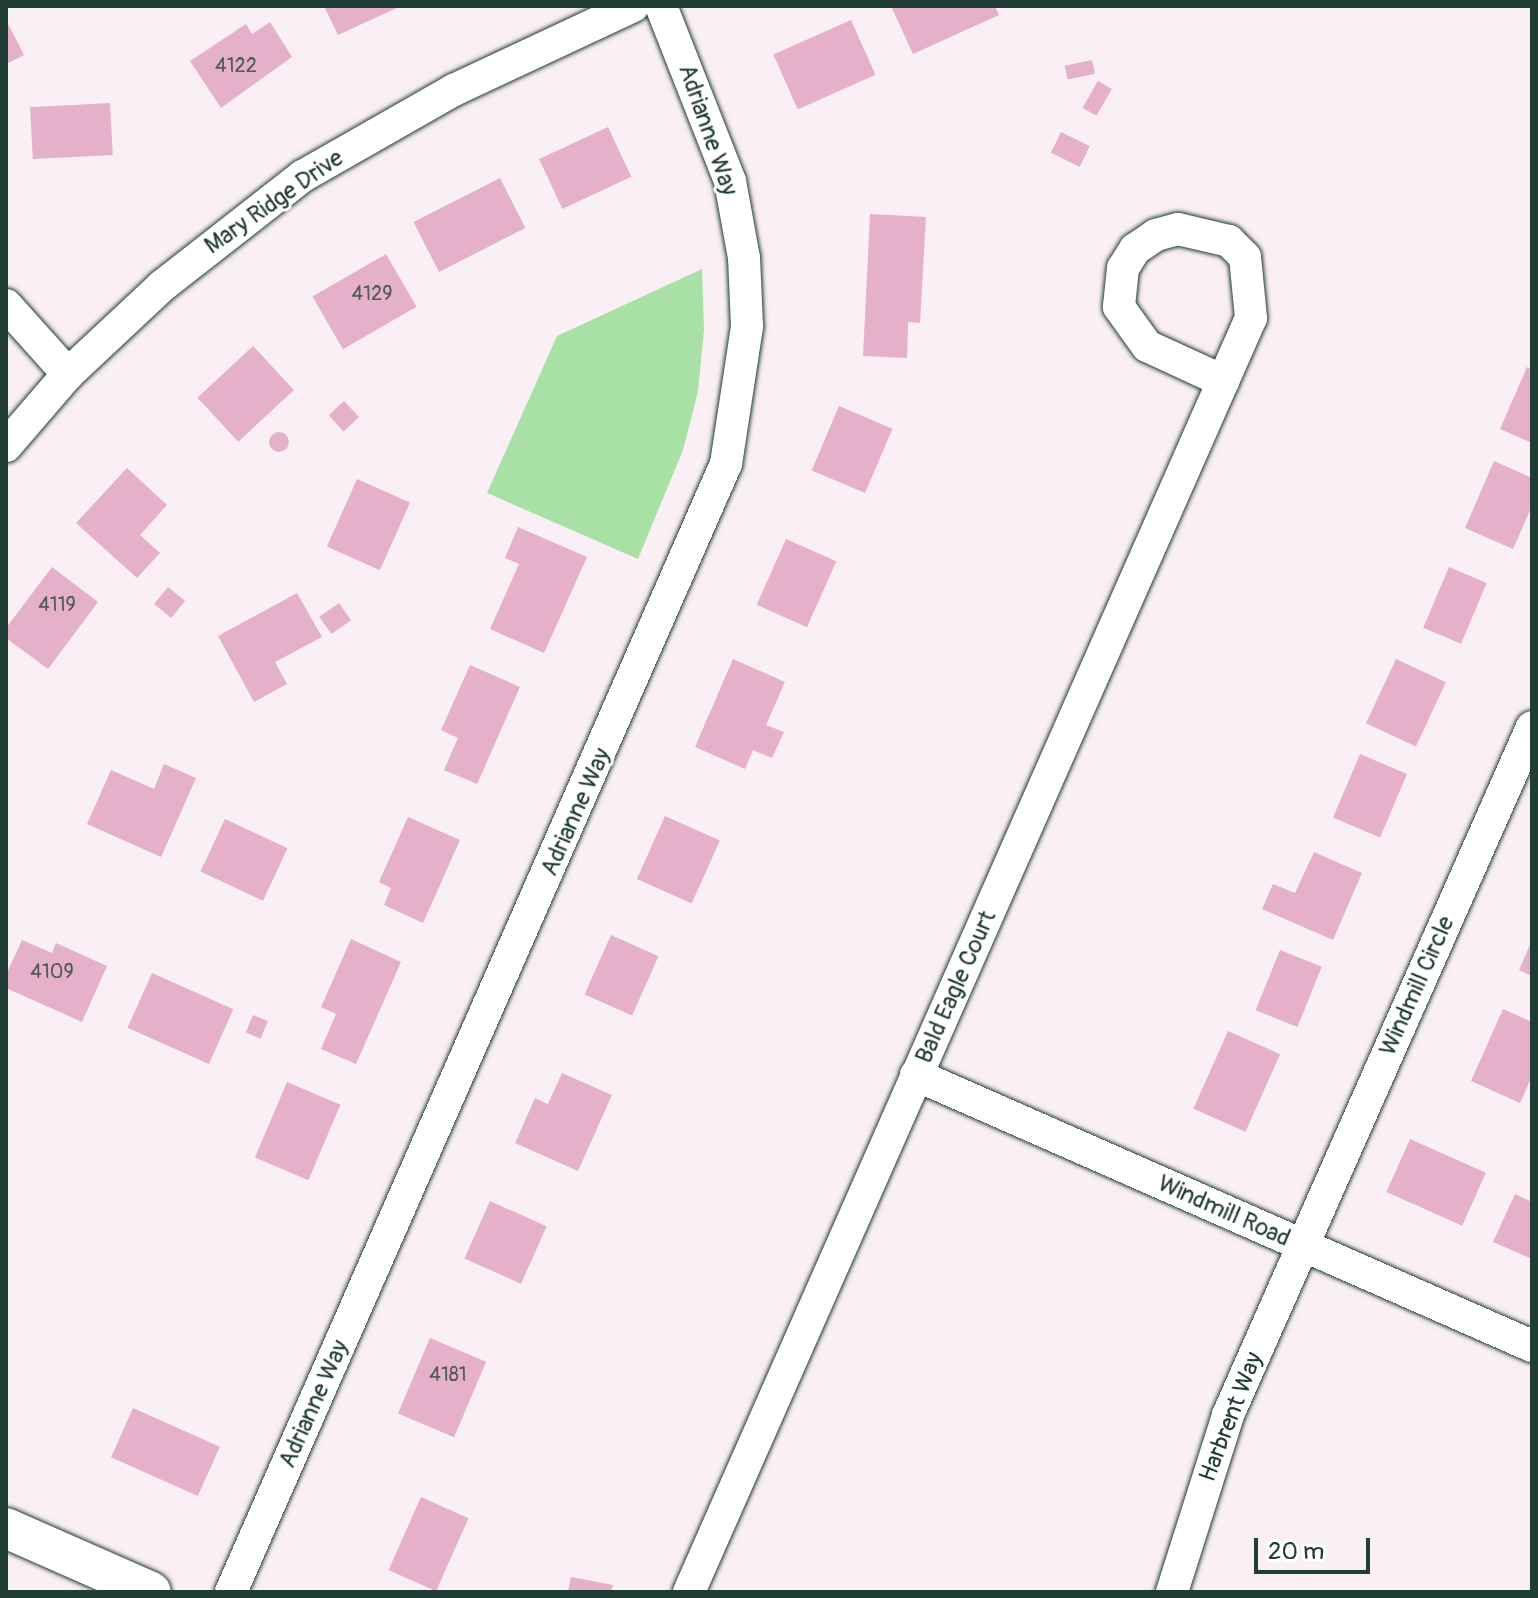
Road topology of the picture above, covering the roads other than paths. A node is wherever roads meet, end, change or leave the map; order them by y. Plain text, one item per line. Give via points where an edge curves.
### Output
1 (633, 6) edge
2 (661, 6) edge
3 (6, 305) edge
4 (68, 374) junction
5 (1223, 381) junction
6 (6, 446) edge
7 (1532, 727) edge
8 (916, 1075) junction
9 (1302, 1245) junction
10 (1532, 1346) edge
11 (6, 1528) edge
12 (151, 1592) edge
13 (231, 1592) edge
14 (689, 1592) edge
15 (1172, 1592) edge

1 - 4 street, Mary Ridge Drive via 454,90 303,176 162,286
2 - 13 street, Adrianne Way via 730,181 744,258 747,326 726,464
3 - 4 street
4 - 6 street, Mary Ridge Drive
5 - 5 street, Bald Eagle Court via 1251,318 1245,257 1229,241 1205,231 1178,229 1156,235 1135,249 1123,268 1119,307 1147,346
5 - 8 street, Bald Eagle Court
7 - 9 street, Windmill Circle
8 - 9 street, Windmill Road
8 - 14 street, Bald Eagle Court
9 - 10 street, Windmill Road
9 - 15 street, Harbrent Way via 1228,1415
11 - 12 street

